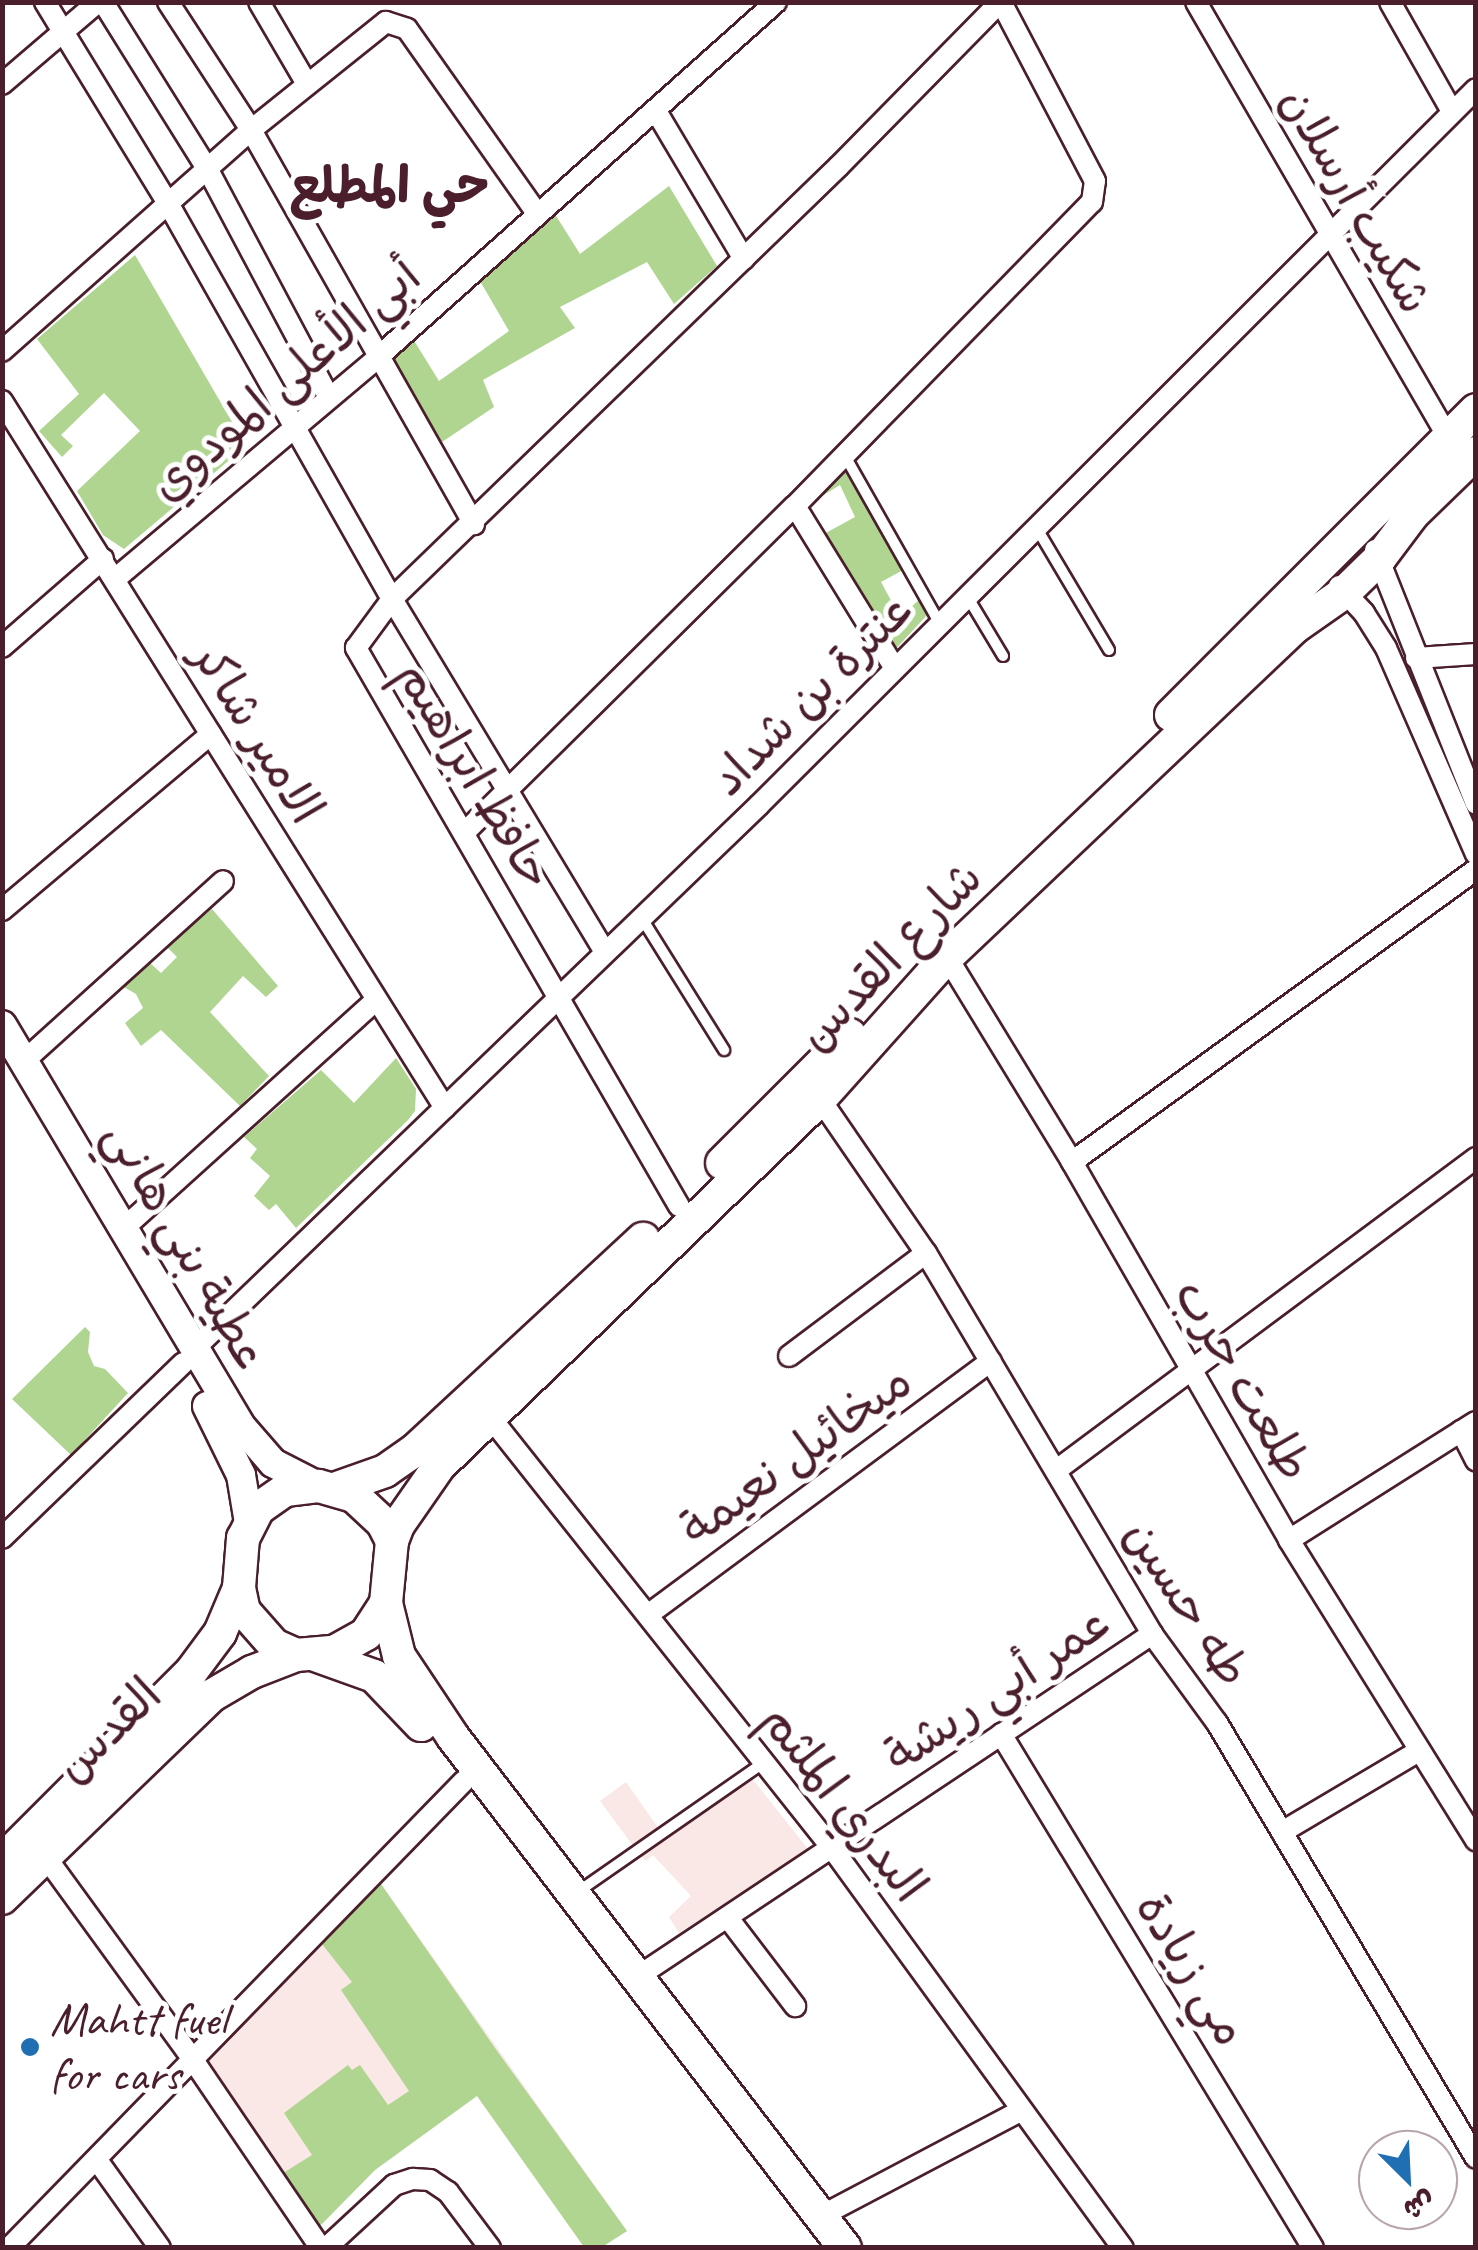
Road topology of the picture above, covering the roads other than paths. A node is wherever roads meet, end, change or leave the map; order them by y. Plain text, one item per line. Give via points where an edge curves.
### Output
1 (46, 2) edge
2 (101, 2) edge
3 (168, 2) edge
4 (259, 2) edge
5 (776, 2) edge
6 (1000, 2) edge
7 (1196, 2) edge
8 (1390, 2) edge
9 (64, 34) junction
10 (2, 84) edge
11 (306, 84) junction
12 (1476, 89) edge
13 (1451, 110) junction
14 (656, 111) junction
15 (251, 130) junction
16 (208, 170) junction
17 (169, 206) junction
18 (536, 212) junction
19 (1328, 238) junction
20 (744, 259) junction
21 (2, 351) edge
22 (377, 358) junction
23 (329, 398) junction
24 (2, 400) edge
25 (1476, 410) edge
26 (294, 426) junction
27 (1462, 445) edge
28 (845, 456) junction
29 (796, 506) junction
30 (474, 524) junction
31 (1036, 526) junction
32 (1359, 526) junction
33 (1380, 558) junction
34 (103, 559) junction
35 (1320, 567) junction
36 (115, 579) junction
37 (1345, 592) junction
38 (966, 595) junction
39 (392, 599) junction
40 (939, 622) junction
41 (2, 647) edge
42 (1109, 650) dead end
43 (1476, 654) edge
44 (1003, 656) dead end
45 (1416, 658) junction
46 (894, 666) junction
47 (210, 734) junction
48 (508, 790) junction
49 (1476, 804) edge
50 (464, 833) junction
51 (1476, 854) edge
52 (1476, 870) edge
53 (223, 881) dead end
54 (2, 910) edge
55 (641, 916) junction
56 (604, 952) junction
57 (947, 957) junction
58 (560, 997) junction
59 (376, 1000) junction
60 (2, 1024) edge
61 (724, 1050) dead end
62 (14, 1058) edge
63 (820, 1099) junction
64 (445, 1108) junction
65 (1476, 1158) edge
66 (1072, 1162) junction
67 (679, 1206) junction
68 (125, 1226) junction
69 (926, 1254) junction
70 (189, 1355) junction
71 (789, 1356) dead end
72 (991, 1361) junction
73 (1190, 1368) junction
74 (490, 1417) junction
75 (1468, 1427) edge
76 (1476, 1460) edge
77 (1058, 1469) junction
78 (326, 1488) junction
79 (249, 1523) junction
80 (2, 1538) edge
81 (1289, 1540) junction
82 (392, 1542) junction
83 (239, 1588) junction
84 (386, 1603) junction
85 (649, 1614) junction
86 (1152, 1634) junction
87 (306, 1655) junction
88 (1001, 1734) junction
89 (1418, 1751) junction
90 (762, 1763) junction
91 (464, 1781) junction
92 (1282, 1832) junction
93 (1476, 1840) edge
94 (832, 1848) junction
95 (45, 1856) junction
96 (2, 1861) edge
97 (574, 1895) junction
98 (2, 1898) edge
99 (728, 1918) junction
100 (636, 1977) junction
101 (795, 2006) dead end
102 (193, 2060) junction
103 (1020, 2111) junction
104 (1476, 2158) edge
105 (97, 2160) junction
106 (822, 2232) edge
107 (9, 2248) edge
108 (160, 2248) edge
109 (324, 2248) edge
110 (490, 2248) edge
111 (845, 2248) edge
112 (1123, 2248) edge
113 (1313, 2248) edge

1 - 9 street
2 - 9 street
2 - 16 street
3 - 15 street
4 - 11 street
5 - 14 street, أبي الأعلى المودوي
6 - 20 street, حافظ ابراهيم
6 - 28 street via 1096,194
7 - 19 street, شكيب أرسلان
8 - 13 street
9 - 10 street
9 - 17 street
11 - 15 street
11 - 18 street via 380,25 403,26
12 - 13 street, عنترة بن شداد
13 - 19 street, عنترة بن شداد
14 - 18 street, أبي الأعلى المودوي
14 - 20 street
15 - 16 street
15 - 22 street
16 - 17 street
16 - 23 street
17 - 21 street
17 - 26 street
18 - 22 street, أبي الأعلى المودوي
19 - 27 street, شكيب أرسلان
19 - 31 street, عنترة بن شداد
20 - 30 street, حافظ ابراهيم
22 - 23 street, أبي الأعلى المودوي
22 - 30 street
23 - 26 street, أبي الأعلى المودوي
24 - 34 street, الامير شاكر
25 - 27 main road
26 - 36 street, أبي الأعلى المودوي
26 - 39 street
27 - 32 main road
27 - 33 main road, شارع القدس
28 - 29 street
28 - 40 lane
29 - 46 street
29 - 48 street
30 - 39 street, حافظ ابراهيم
31 - 38 street, عنترة بن شداد
31 - 42 lane
32 - 33 street
32 - 35 main road
33 - 37 main road, شارع القدس
33 - 45 street
34 - 36 street, الامير شاكر
34 - 41 street
35 - 37 street
35 - 67 main road
36 - 47 street, الامير شاكر
37 - 51 street via 1386,648
37 - 57 main road, شارع القدس via 1295,627
38 - 40 street, عنترة بن شداد
38 - 44 lane
39 - 48 street
39 - 50 street, حافظ ابراهيم via 356,648
40 - 46 street, عنترة بن شداد
43 - 45 street
45 - 49 street
46 - 55 street, عنترة بن شداد
47 - 54 street
47 - 59 street, الامير شاكر
48 - 50 street
48 - 56 street
50 - 58 street, حافظ ابراهيم
52 - 66 street
53 - 62 street
55 - 56 street, عنترة بن شداد
55 - 61 lane
56 - 58 street, عنترة بن شداد
57 - 63 main road, شارع القدس
57 - 66 street, طلعت حرب
58 - 64 street, عنترة بن شداد
58 - 67 street, حافظ ابراهيم
59 - 64 street, الامير شاكر
59 - 68 street
60 - 62 main road, عطية بني هاني
62 - 68 main road, عطية بني هاني
62 - 70 main road
63 - 69 street, طه حسين
63 - 74 main road, شارع القدس
64 - 70 street, عنترة بن شداد
65 - 73 street
66 - 73 street, طلعت حرب
67 - 78 main road via 415,1450 369,1479
68 - 70 main road, عطية بني هاني
69 - 71 street
69 - 72 street, طه حسين
70 - 78 main road, عطية بني هاني via 254,1446 273,1463
70 - 79 main road via 233,1452
70 - 80 street, عنترة بن شداد
72 - 77 street, طه حسين
72 - 85 street, ميخائيل نعيمة
73 - 77 street
73 - 81 street, طلعت حرب
74 - 82 main road, شارع القدس via 428,1480
74 - 85 street, البدري الملثم
75 - 76 street
75 - 81 street
77 - 86 street, طه حسين
78 - 79 main road via 285,1490
78 - 82 main road via 370,1508
79 - 83 main road
81 - 89 street, طلعت حرب
82 - 84 main road
83 - 87 main road via 257,1630 274,1646
83 - 96 main road, القدس via 220,1633 191,1672
84 - 87 main road via 351,1645
84 - 97 main road via 408,1673
85 - 90 street, البدري الملثم
86 - 88 street, عمر أبي ريشة
86 - 92 street, طه حسين via 1217,1723
87 - 91 main road via 356,1666 391,1689
87 - 95 main road, القدس via 252,1672 212,1696
88 - 94 street, عمر أبي ريشة
88 - 113 street, مي زيادة
89 - 92 street
89 - 93 street, طلعت حرب
90 - 94 street, البدري الملثم
90 - 97 lane
91 - 102 street
91 - 106 main road
92 - 104 street, طه حسين
94 - 99 street, عمر أبي ريشة
94 - 103 street, البدري الملثم
95 - 98 main road, القدس
95 - 102 street
97 - 100 main road
99 - 100 street, عمر أبي ريشة
99 - 101 street
100 - 106 main road
102 - 105 street
102 - 109 street
103 - 106 street
103 - 112 street, البدري الملثم
105 - 107 street
105 - 108 street
106 - 111 main road
109 - 110 street via 394,2184 413,2179 448,2192

